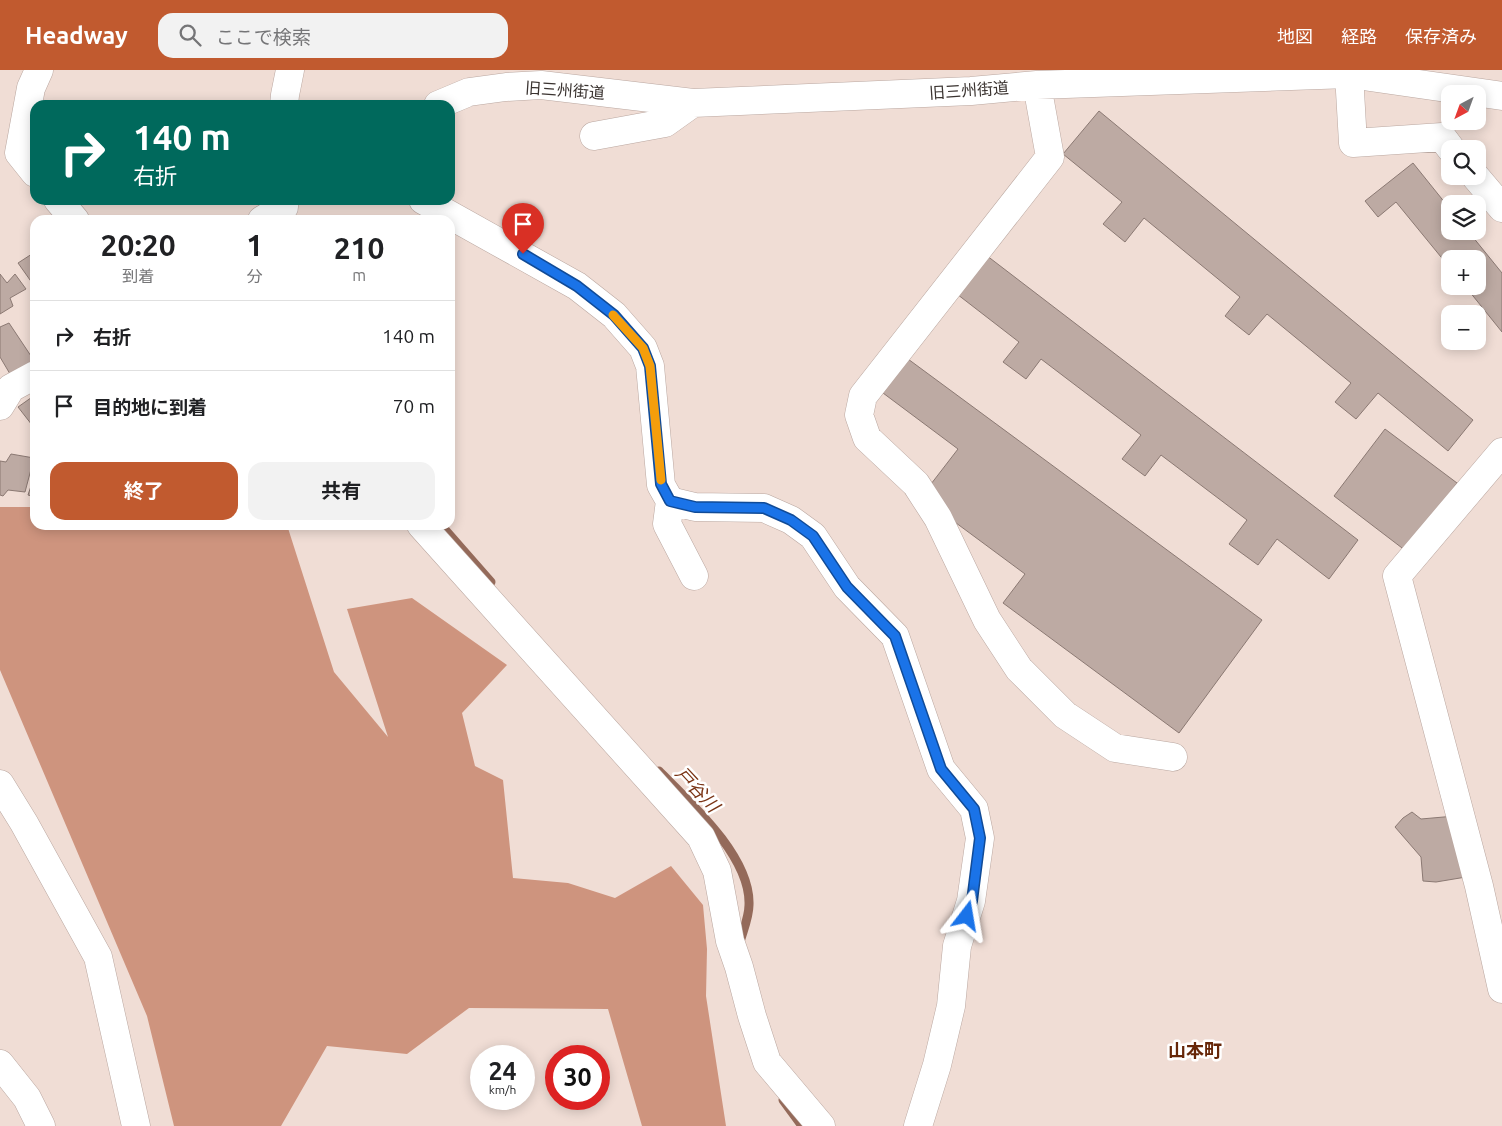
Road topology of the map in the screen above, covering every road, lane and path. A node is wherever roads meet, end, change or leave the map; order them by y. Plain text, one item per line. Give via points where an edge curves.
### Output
1 (39, 70) edge
2 (290, 70) edge
3 (1349, 74) junction
4 (1037, 84) junction
5 (1502, 96) edge
6 (284, 100) edge
7 (450, 100) edge
8 (693, 103) junction
9 (594, 136) dead end
10 (1444, 140) edge
11 (22, 161) edge
12 (1483, 185) edge
13 (62, 205) edge
14 (432, 205) edge
15 (1502, 208) edge
16 (71, 215) edge
17 (450, 215) edge
18 (455, 218) edge
19 (30, 379) edge
20 (5, 398) edge
21 (1502, 452) edge
22 (670, 501) junction
23 (426, 530) edge
24 (694, 576) dead end
25 (1173, 757) dead end
26 (0, 784) edge
27 (1502, 989) edge
28 (0, 1064) edge
29 (41, 1126) edge
30 (136, 1126) edge
31 (821, 1126) edge
32 (918, 1126) edge

1 - 11 street via 31,88
2 - 6 street
3 - 4 street, 旧三州街道
3 - 5 street, 旧三州街道
3 - 10 street via 1353,143 1442,137
4 - 8 street, 旧三州街道 via 971,91
4 - 25 street via 1050,157 863,396 859,415 867,438 916,484 938,518 988,620 1019,669 1065,715 1116,748
7 - 8 street, 旧三州街道 via 469,92 541,86
8 - 9 street via 665,123
12 - 15 street
13 - 16 street
14 - 17 street
18 - 22 street via 577,286 614,315 643,348 650,366 661,484
19 - 20 street
21 - 27 street via 1397,576 1479,886
22 - 24 street via 668,524
22 - 32 street via 695,507 764,508 791,520 813,536 847,587 895,636 941,769 974,809 980,838 972,901 957,946 951,1006 938,1065
23 - 31 street via 701,836 717,871 730,940 767,1062
26 - 30 street via 98,957
28 - 29 street via 26,1098

